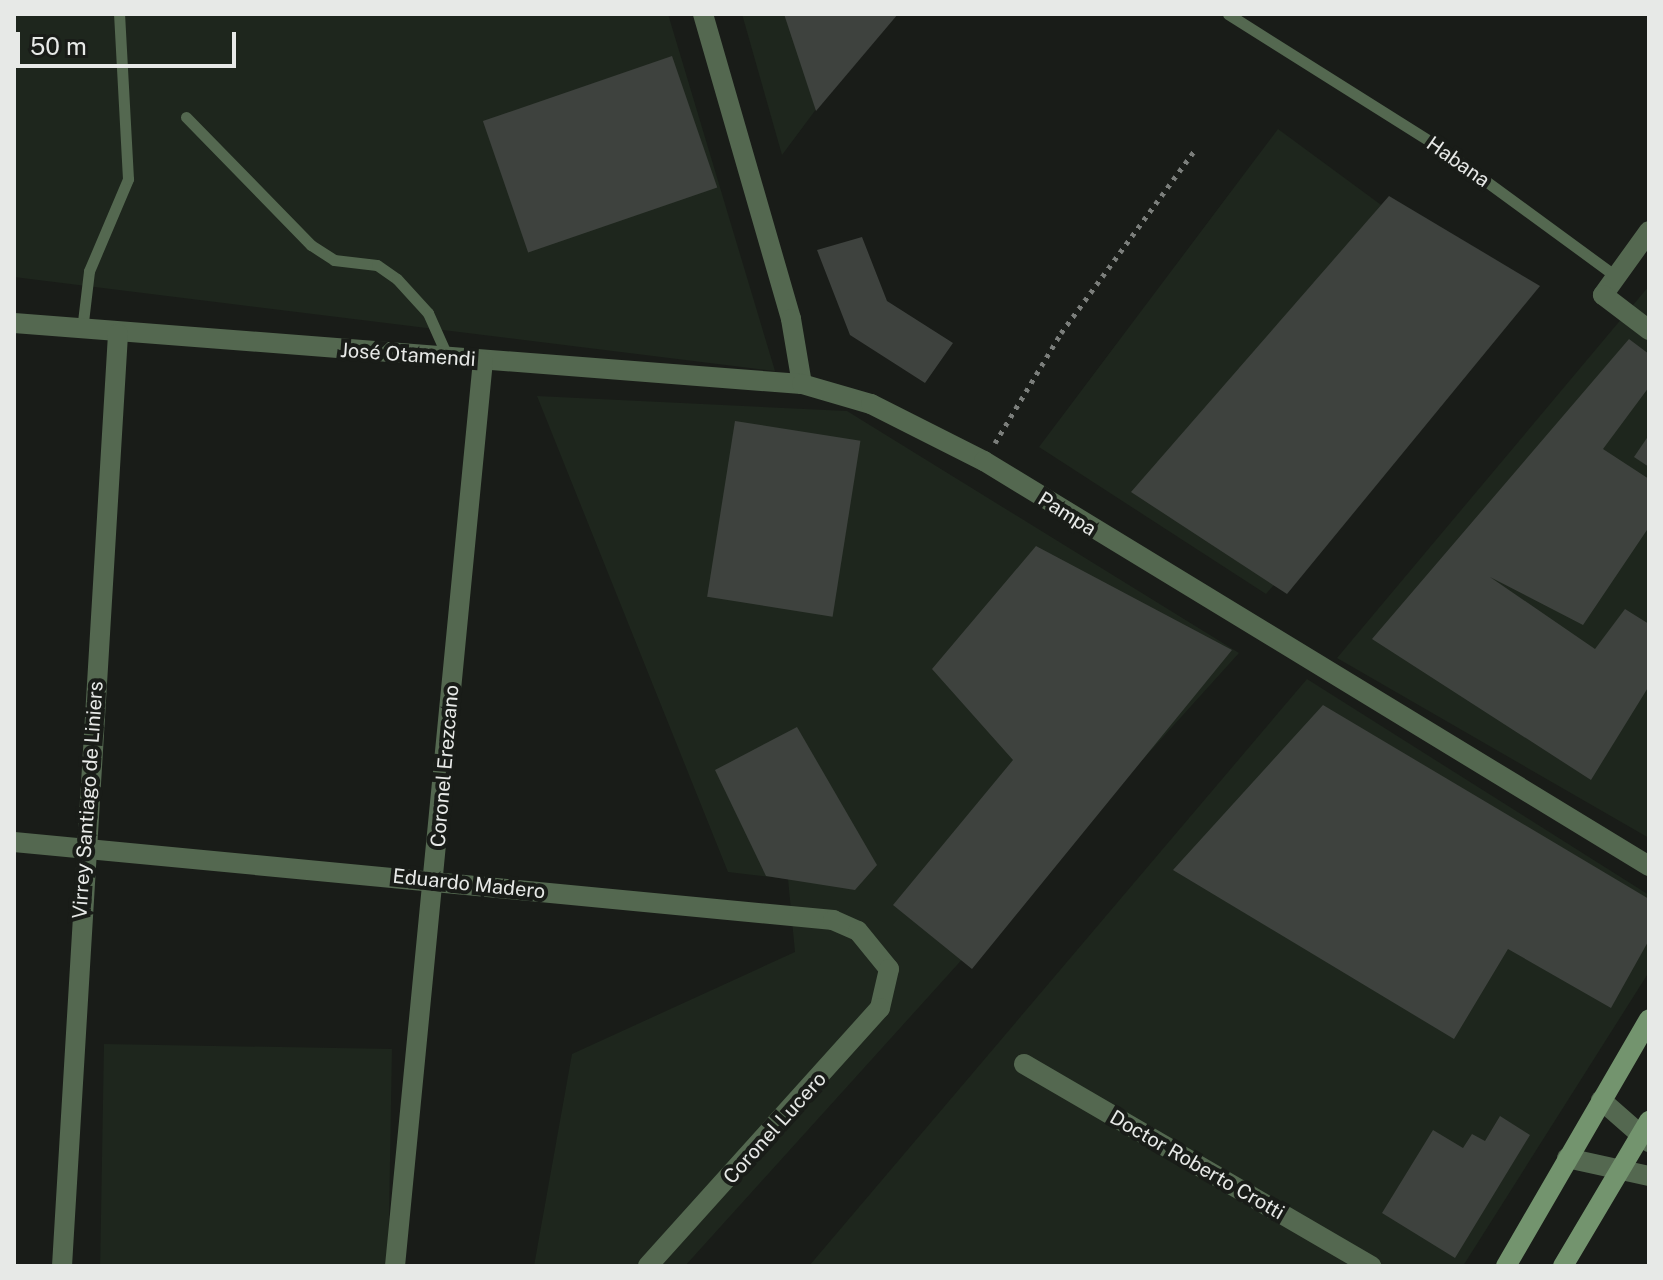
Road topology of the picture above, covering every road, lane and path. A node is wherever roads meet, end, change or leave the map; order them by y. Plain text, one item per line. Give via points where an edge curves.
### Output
1 (119, 14) edge
2 (703, 14) edge
3 (1228, 14) edge
4 (186, 117) dead end
5 (1195, 150) dead end
6 (1649, 231) edge
7 (1613, 274) junction
8 (14, 323) edge
9 (1649, 330) edge
10 (82, 331) junction
11 (118, 334) junction
12 (448, 358) junction
13 (483, 361) junction
14 (802, 384) junction
15 (984, 461) junction
16 (14, 842) edge
17 (84, 849) junction
18 (1649, 866) edge
19 (434, 880) junction
20 (891, 983) joint
21 (1649, 1019) edge
22 (1024, 1064) dead end
23 (1601, 1100) junction
24 (1647, 1132) edge
25 (1567, 1158) junction
26 (1618, 1174) junction
27 (1649, 1176) edge
28 (62, 1266) edge
29 (395, 1266) edge
30 (648, 1266) edge
31 (1371, 1266) edge
32 (1506, 1266) edge
33 (1563, 1266) edge

1 - 10 lane via 128,179 89,271
2 - 14 street via 791,319
3 - 7 lane, Habana via 1442,149
4 - 12 lane via 311,245 334,260 377,265 397,279 428,313
5 - 15 path via 1061,333
6 - 7 street
7 - 9 street via 1603,288 1606,301
8 - 10 street, José Otamendi
10 - 11 street, José Otamendi
11 - 12 street, José Otamendi
11 - 17 street, Virrey Santiago de Liniers
12 - 13 street, José Otamendi
13 - 14 street, José Otamendi
13 - 19 street, Coronel Erezcano
14 - 15 street, Pampa via 914,421
15 - 18 street, Pampa
16 - 17 street, Eduardo Madero
17 - 19 street, Eduardo Madero
17 - 28 street, Virrey Santiago de Liniers
19 - 20 street, Eduardo Madero via 833,920 882,952
19 - 29 street, Coronel Erezcano
20 - 30 street, Coronel Lucero via 880,1008 811,1089
21 - 23 main road
22 - 31 street, Doctor Roberto Crotti
23 - 24 street
23 - 25 main road
24 - 26 main road
25 - 26 street
25 - 32 main road
26 - 27 street
26 - 33 main road

